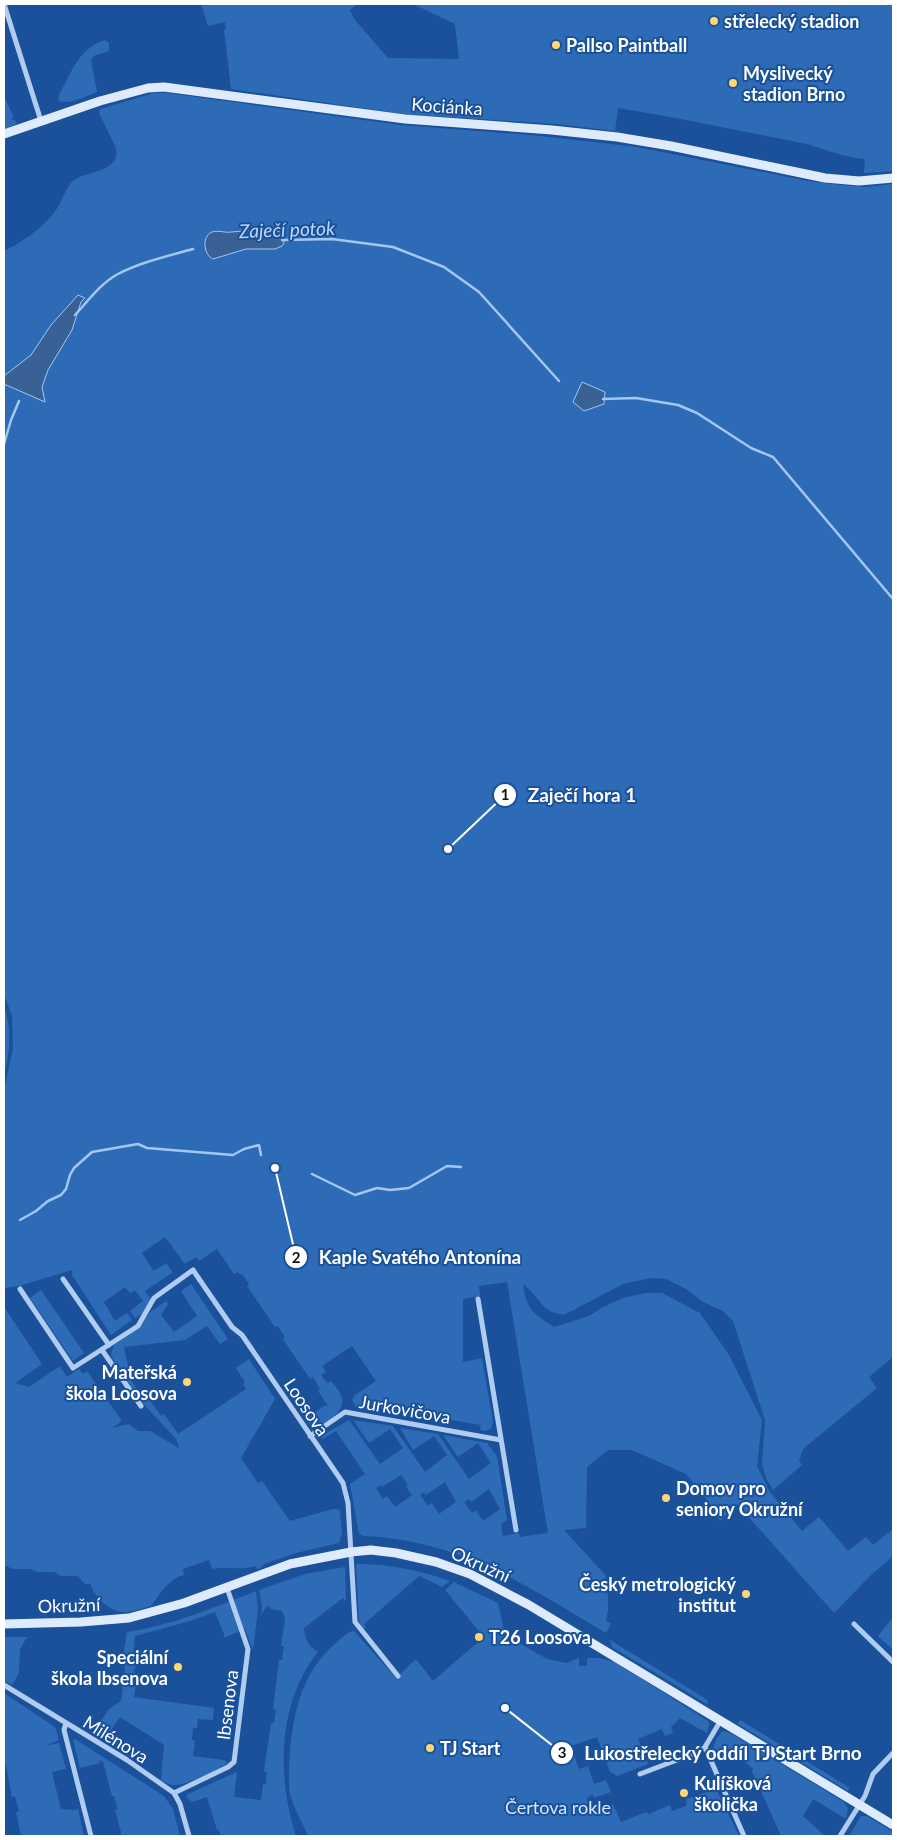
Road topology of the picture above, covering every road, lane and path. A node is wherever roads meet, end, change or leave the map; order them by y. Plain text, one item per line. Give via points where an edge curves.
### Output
1 (4, 4) edge
2 (41, 121) junction
3 (4, 134) edge
4 (893, 178) edge
5 (64, 1280) dead end
6 (20, 1289) dead end
7 (478, 1299) dead end
8 (109, 1345) junction
9 (102, 1350) junction
10 (141, 1406) dead end
11 (310, 1436) junction
12 (501, 1440) junction
13 (516, 1530) dead end
14 (351, 1552) junction
15 (227, 1588) junction
16 (4, 1624) edge
17 (854, 1624) dead end
18 (893, 1662) edge
19 (398, 1676) dead end
20 (4, 1685) edge
21 (721, 1720) junction
22 (66, 1724) junction
23 (704, 1747) junction
24 (893, 1753) edge
25 (640, 1774) dead end
26 (174, 1793) junction
27 (859, 1804) junction
28 (893, 1825) edge
29 (91, 1836) edge
30 (189, 1836) edge
31 (744, 1836) edge
32 (840, 1836) edge

1 - 2 street
2 - 3 street, Kociánka
2 - 4 street, Kociánka via 100,101 164,87 405,119 617,137 825,178 859,181
5 - 8 street
6 - 9 street, Loosova via 73,1368
7 - 12 street
8 - 9 street, Loosova
8 - 11 street, Loosova via 138,1326 154,1298 193,1270 232,1327 242,1335
9 - 10 street
11 - 12 street, Jurkovičova via 345,1412
11 - 14 street, Loosova via 343,1483 348,1503
12 - 13 street
14 - 15 street, Okružní via 290,1564
14 - 19 street, Loosova via 354,1622
14 - 21 street, Okružní via 371,1550 421,1557 470,1574 529,1605
15 - 16 street, Okružní via 129,1618
15 - 26 street, Ibsenova via 248,1650 234,1762
17 - 18 street
20 - 22 street, Milénova
21 - 23 street
21 - 27 street, Okružní
22 - 26 street, Milénova via 127,1760
22 - 29 street via 64,1730
23 - 25 street
23 - 31 street
24 - 27 street via 873,1774
26 - 30 street
27 - 28 street, Okružní
27 - 32 street

